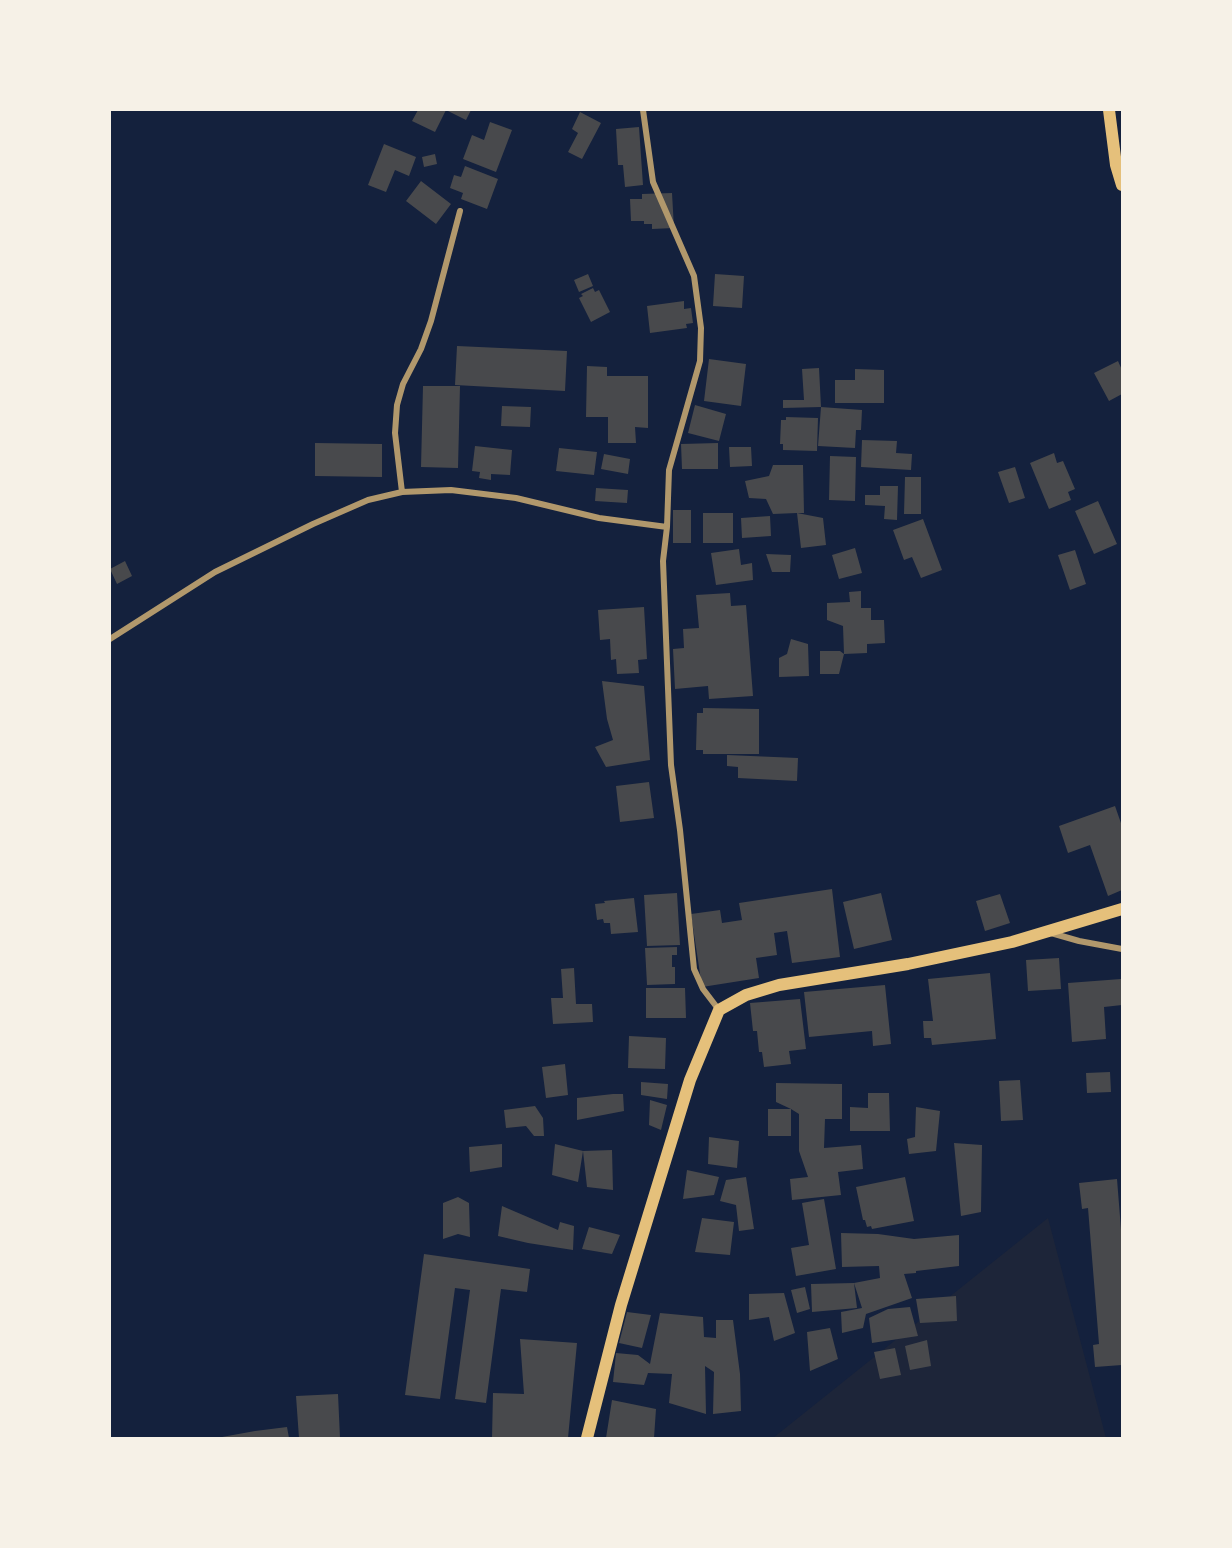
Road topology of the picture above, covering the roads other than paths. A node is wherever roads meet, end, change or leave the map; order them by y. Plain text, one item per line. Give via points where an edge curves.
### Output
1 (643, 110) edge
2 (1109, 110) edge
3 (1122, 185) edge
4 (460, 211) dead end
5 (402, 492) junction
6 (667, 527) junction
7 (110, 639) edge
8 (1122, 909) edge
9 (1048, 932) junction
10 (1122, 949) edge
11 (719, 1011) junction
12 (587, 1438) edge

1 - 6 street via 653,182 694,276 701,328 700,361 669,470
2 - 3 main road
4 - 5 street via 431,321 397,405 395,434
5 - 6 street via 451,490 516,498 598,518
5 - 7 street via 368,500 215,572
6 - 11 street via 663,561 671,765 694,969
8 - 9 main road
9 - 10 street
9 - 11 main road via 908,964 779,985 746,995
11 - 12 main road via 690,1080 621,1305

